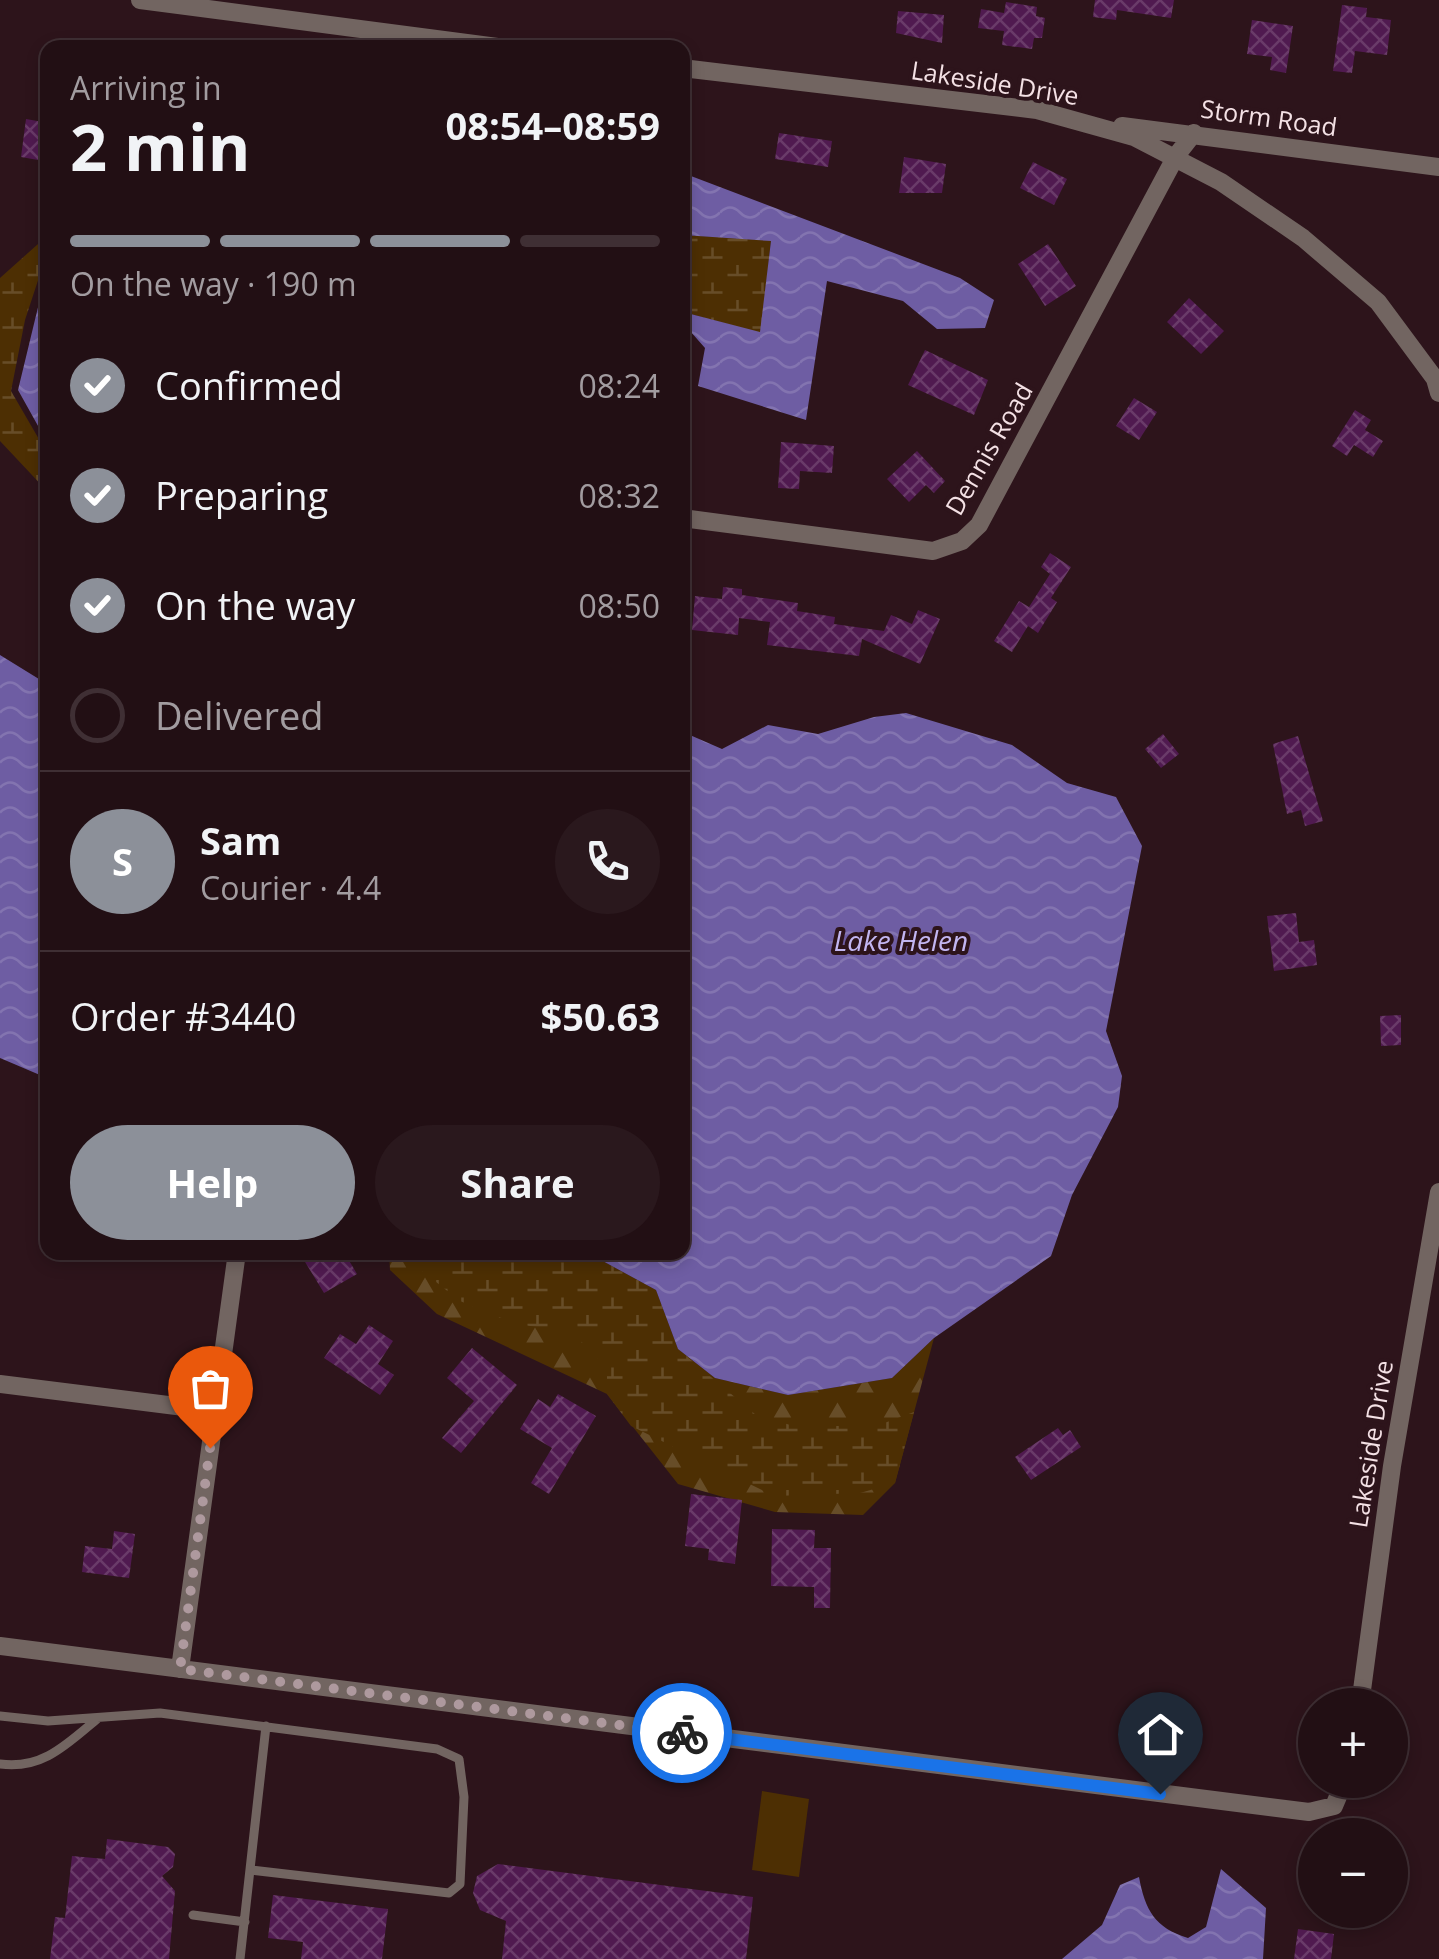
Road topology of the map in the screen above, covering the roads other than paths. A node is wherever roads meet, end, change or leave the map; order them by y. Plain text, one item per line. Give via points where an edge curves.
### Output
1 (140, 0) edge
2 (448, 40) edge
3 (690, 69) edge
4 (1091, 123) junction
5 (1194, 133) junction
6 (1176, 156) junction
7 (1439, 166) edge
8 (1438, 383) edge
9 (690, 519) edge
10 (1439, 1192) edge
11 (236, 1260) edge
12 (0, 1384) edge
13 (216, 1412) junction
14 (0, 1646) edge
15 (180, 1669) junction
16 (1362, 1688) edge
17 (0, 1716) edge
18 (98, 1718) junction
19 (266, 1726) junction
20 (0, 1764) edge
21 (1337, 1798) edge
22 (251, 1870) junction
23 (193, 1915) dead end
24 (245, 1922) junction
25 (240, 1959) edge

1 - 2 street
3 - 4 street, Lakeside Drive via 1037,110
4 - 5 street, Storm Road
4 - 6 street, Lakeside Drive
5 - 6 street, Dennis Road
5 - 7 street, Storm Road
6 - 8 street, Lakeside Drive via 1303,238 1363,289
6 - 9 street, Dennis Road via 979,525 962,541 934,550
10 - 16 street, Lakeside Drive
11 - 13 street
12 - 13 street
13 - 15 street
14 - 15 street
15 - 21 street via 1309,1812 1334,1806
17 - 18 lane
18 - 19 lane via 160,1713
18 - 20 lane via 47,1758
19 - 22 lane
19 - 22 lane via 436,1749 459,1759 460,1884 449,1893
22 - 24 lane
23 - 24 lane
24 - 25 lane

